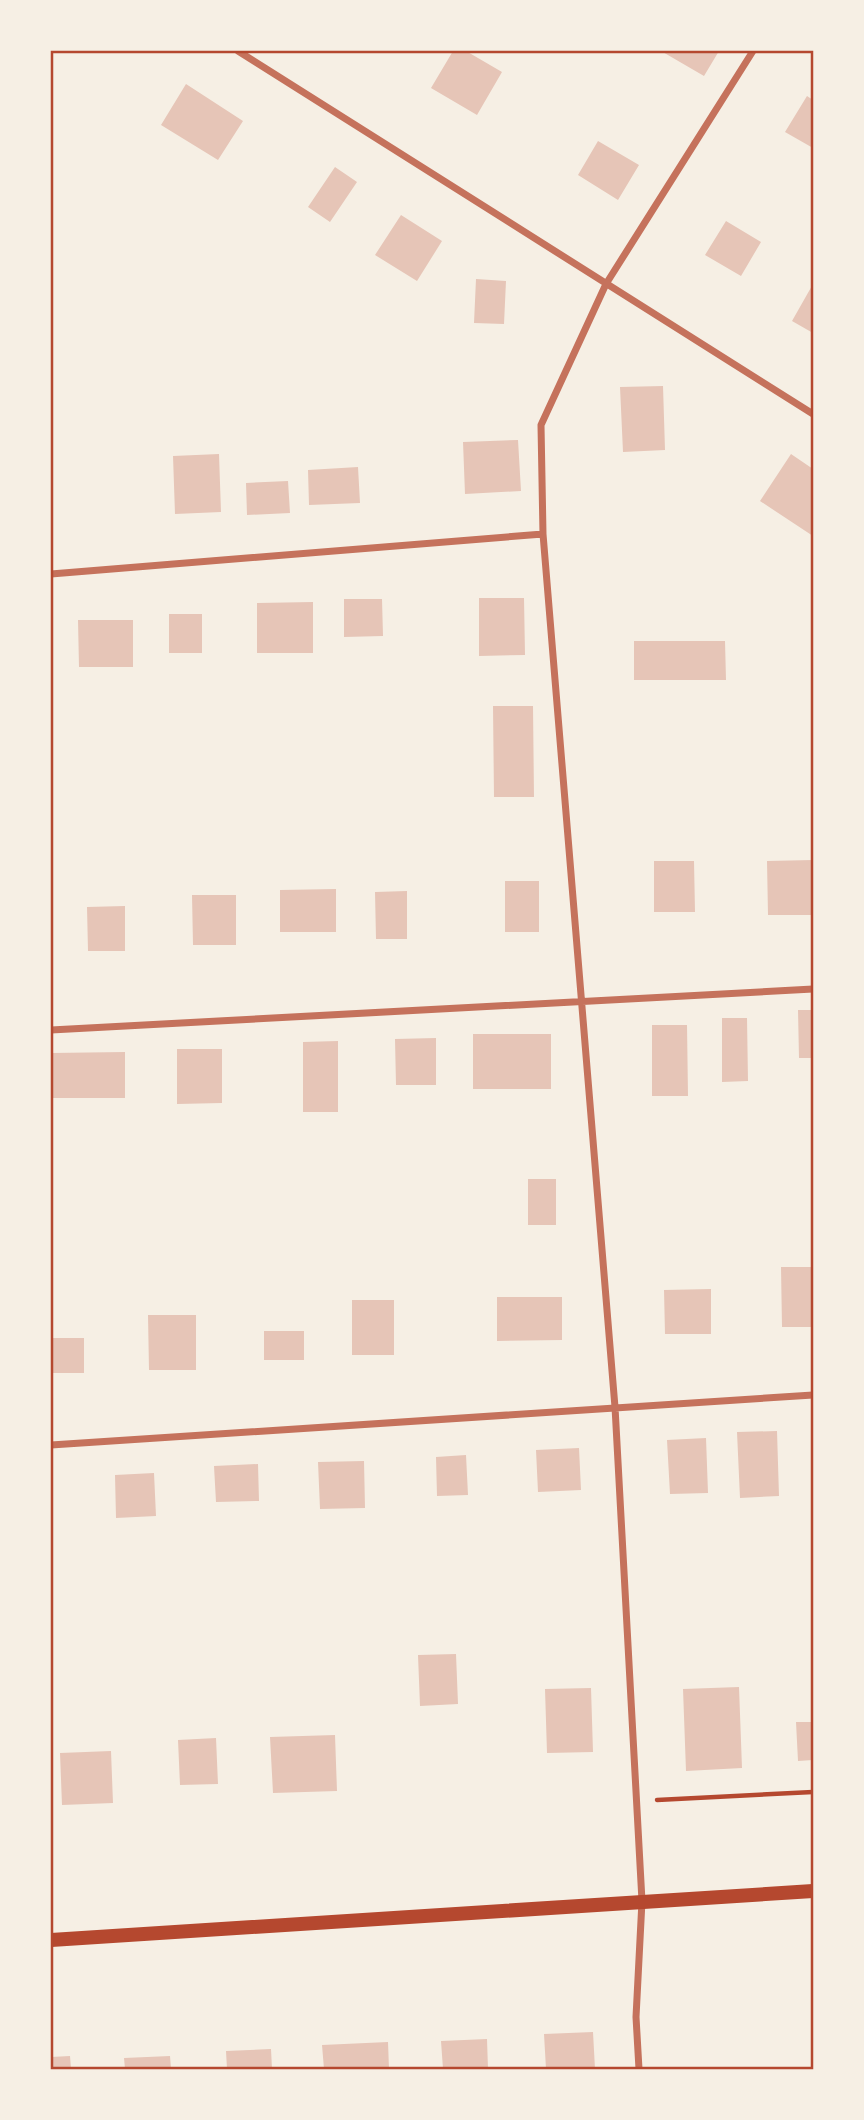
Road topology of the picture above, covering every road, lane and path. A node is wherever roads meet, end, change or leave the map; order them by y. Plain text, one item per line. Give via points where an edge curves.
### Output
1 (238, 51) edge
2 (753, 51) edge
3 (606, 284) junction
4 (813, 414) edge
5 (543, 534) junction
6 (51, 575) edge
7 (813, 989) edge
8 (582, 999) junction
9 (51, 1030) edge
10 (813, 1395) edge
11 (615, 1407) junction
12 (51, 1445) edge
13 (813, 1792) edge
14 (634, 1801) junction
15 (813, 1891) edge
16 (642, 1901) junction
17 (51, 1940) edge
18 (639, 2069) edge

1 - 3 street
2 - 3 street
3 - 4 street
3 - 5 street via 541,425
5 - 6 street
5 - 8 street
7 - 8 street
8 - 9 street
8 - 11 street
10 - 11 street
11 - 12 street
11 - 14 street
13 - 14 path
14 - 16 street
15 - 16 main road
16 - 17 main road
16 - 18 street via 636,2017

